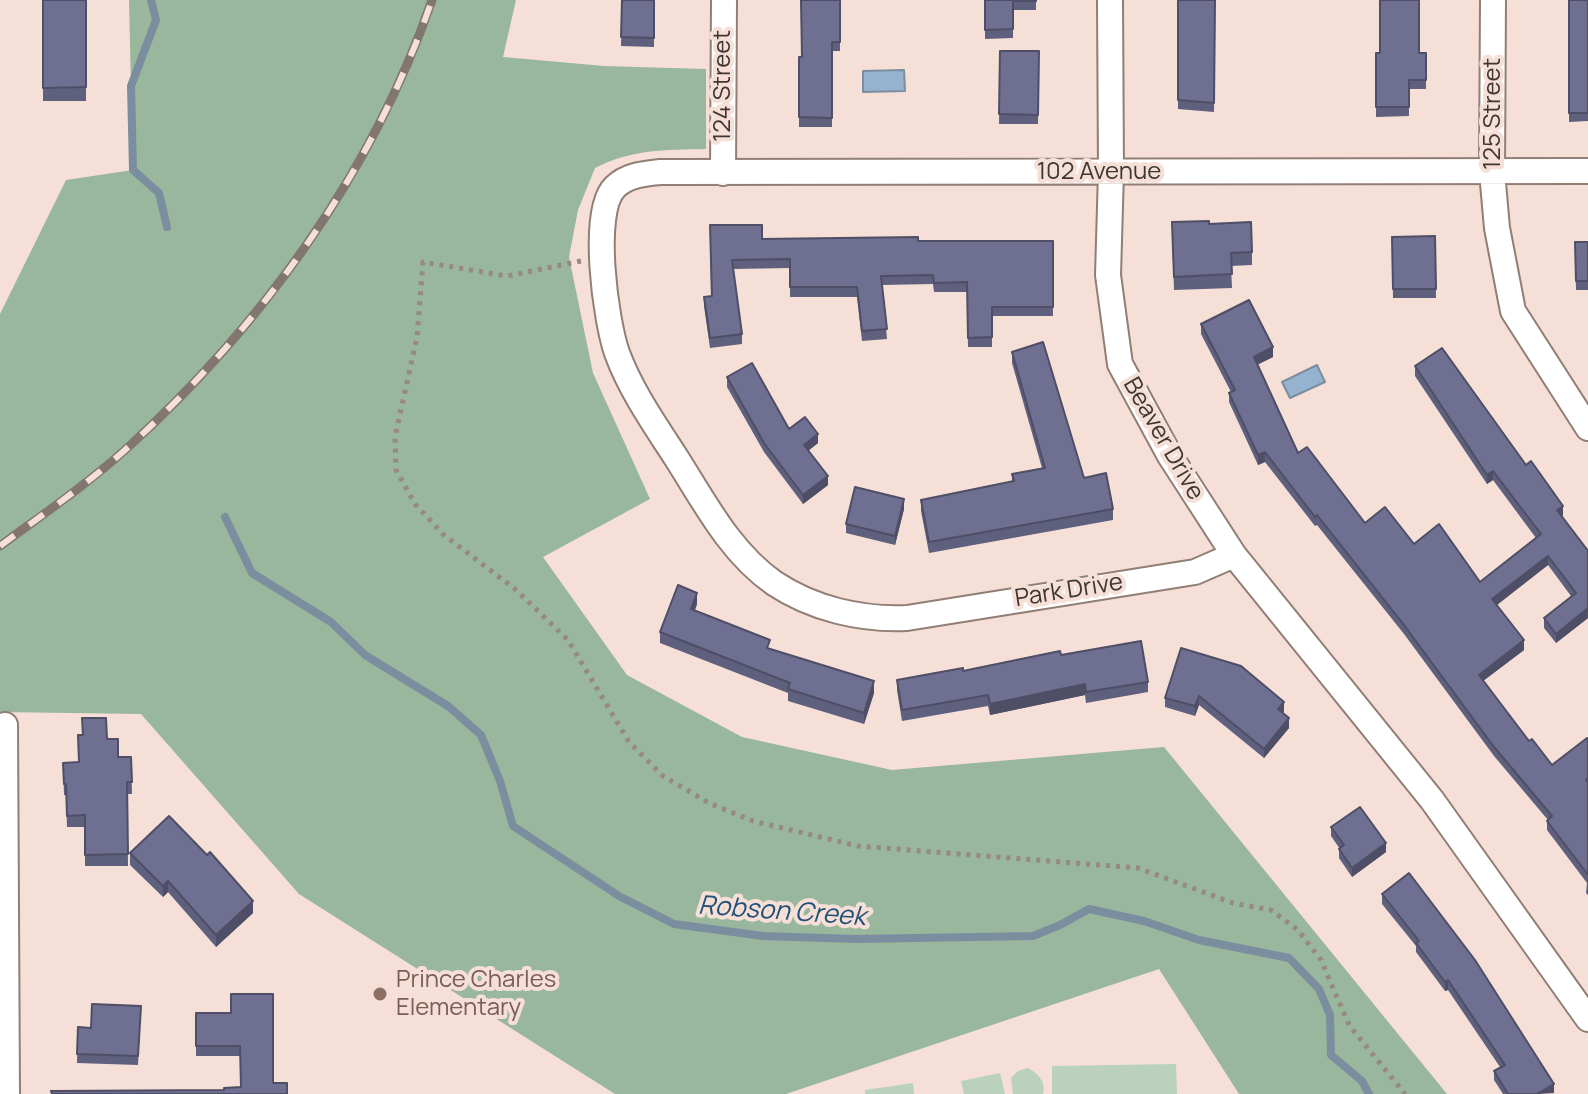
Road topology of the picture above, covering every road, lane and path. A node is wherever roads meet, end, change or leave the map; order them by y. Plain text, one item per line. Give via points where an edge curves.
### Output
1 (724, 0) edge
2 (1110, 0) edge
3 (1493, 0) edge
4 (1588, 171) edge
5 (1111, 172) junction
6 (1492, 172) junction
7 (723, 173) junction
8 (614, 187) joint
9 (590, 260) dead end
10 (1588, 428) edge
11 (1234, 555) junction
12 (5, 725) dead end
13 (2, 882) edge
14 (1588, 1019) edge
15 (7, 1094) edge
16 (1405, 1094) edge

1 - 7 street, 124 Street
2 - 5 street, Beaver Drive
3 - 6 street, 125 Street
4 - 6 street, 102 Avenue
5 - 6 street, 102 Avenue
5 - 7 street, 102 Avenue
5 - 11 street, Beaver Drive via 1108,275 1120,364 1170,456
6 - 10 street, 125 Street via 1513,311
7 - 8 street, 102 Avenue via 646,173
8 - 11 street, Park Drive via 603,210 601,231 617,353 726,536 775,583 842,613 907,618 1195,572
9 - 16 path via 507,276 423,262 417,337 395,437 396,470 415,504 444,535 515,589 568,640 629,742 663,776 753,821 858,846 1138,868 1233,903 1271,910 1298,930 1321,960 1349,1025
11 - 14 street via 1432,800
12 - 13 street
13 - 15 street

